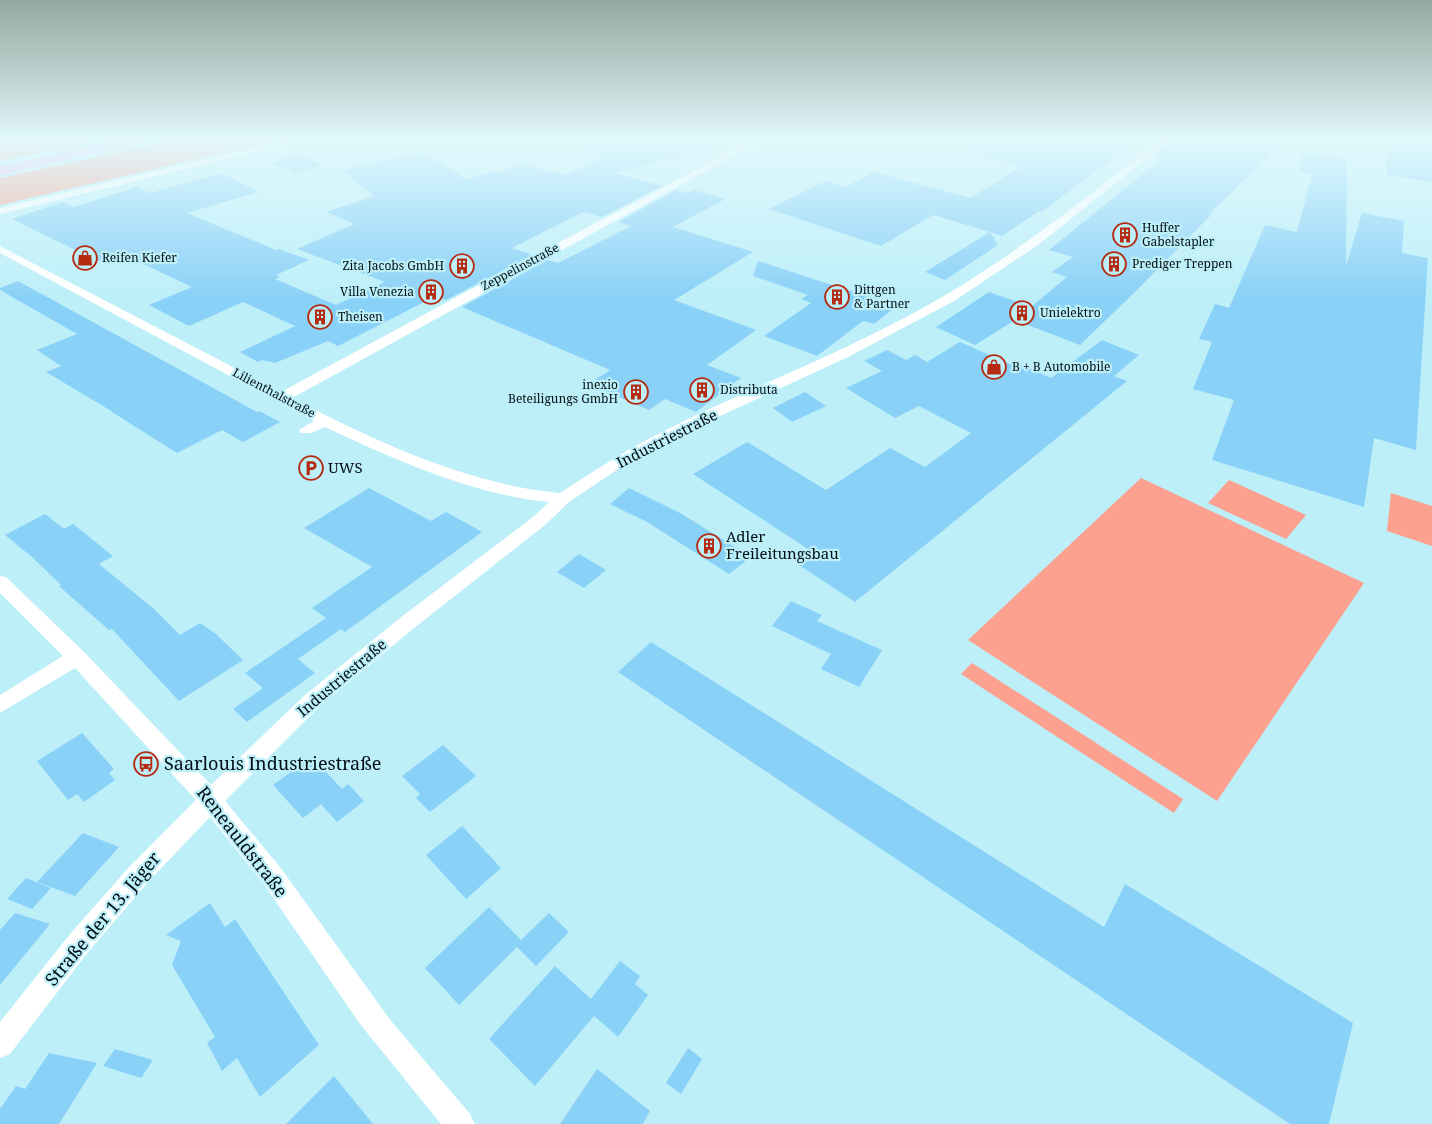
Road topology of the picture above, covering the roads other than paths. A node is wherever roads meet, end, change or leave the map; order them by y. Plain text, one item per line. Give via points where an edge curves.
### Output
1 (79, 192) edge
2 (661, 192) edge
3 (1098, 192) edge
4 (0, 211) edge
5 (0, 249) edge
6 (283, 398) junction
7 (325, 421) junction
8 (306, 430) dead end
9 (563, 498) junction
10 (0, 582) edge
11 (77, 657) junction
12 (0, 705) edge
13 (210, 800) junction
14 (0, 1044) edge
15 (460, 1124) edge

1 - 4 street
2 - 6 street, Zeppelinstraße
3 - 9 street, Industriestraße via 1012,258 950,298 863,346 661,438
5 - 6 street, Lilienthalstraße
6 - 7 street, Lilienthalstraße
7 - 8 street
7 - 9 street, Lilienthalstraße via 390,451 448,472 487,484
9 - 13 street, Industriestraße via 539,521 407,623 312,702
10 - 11 street, Reneauldstraße
11 - 12 street
11 - 13 street, Reneauldstraße
13 - 14 street, Straße der 13. Jäger via 140,872
13 - 15 street, Reneauldstraße via 260,860 358,1000

